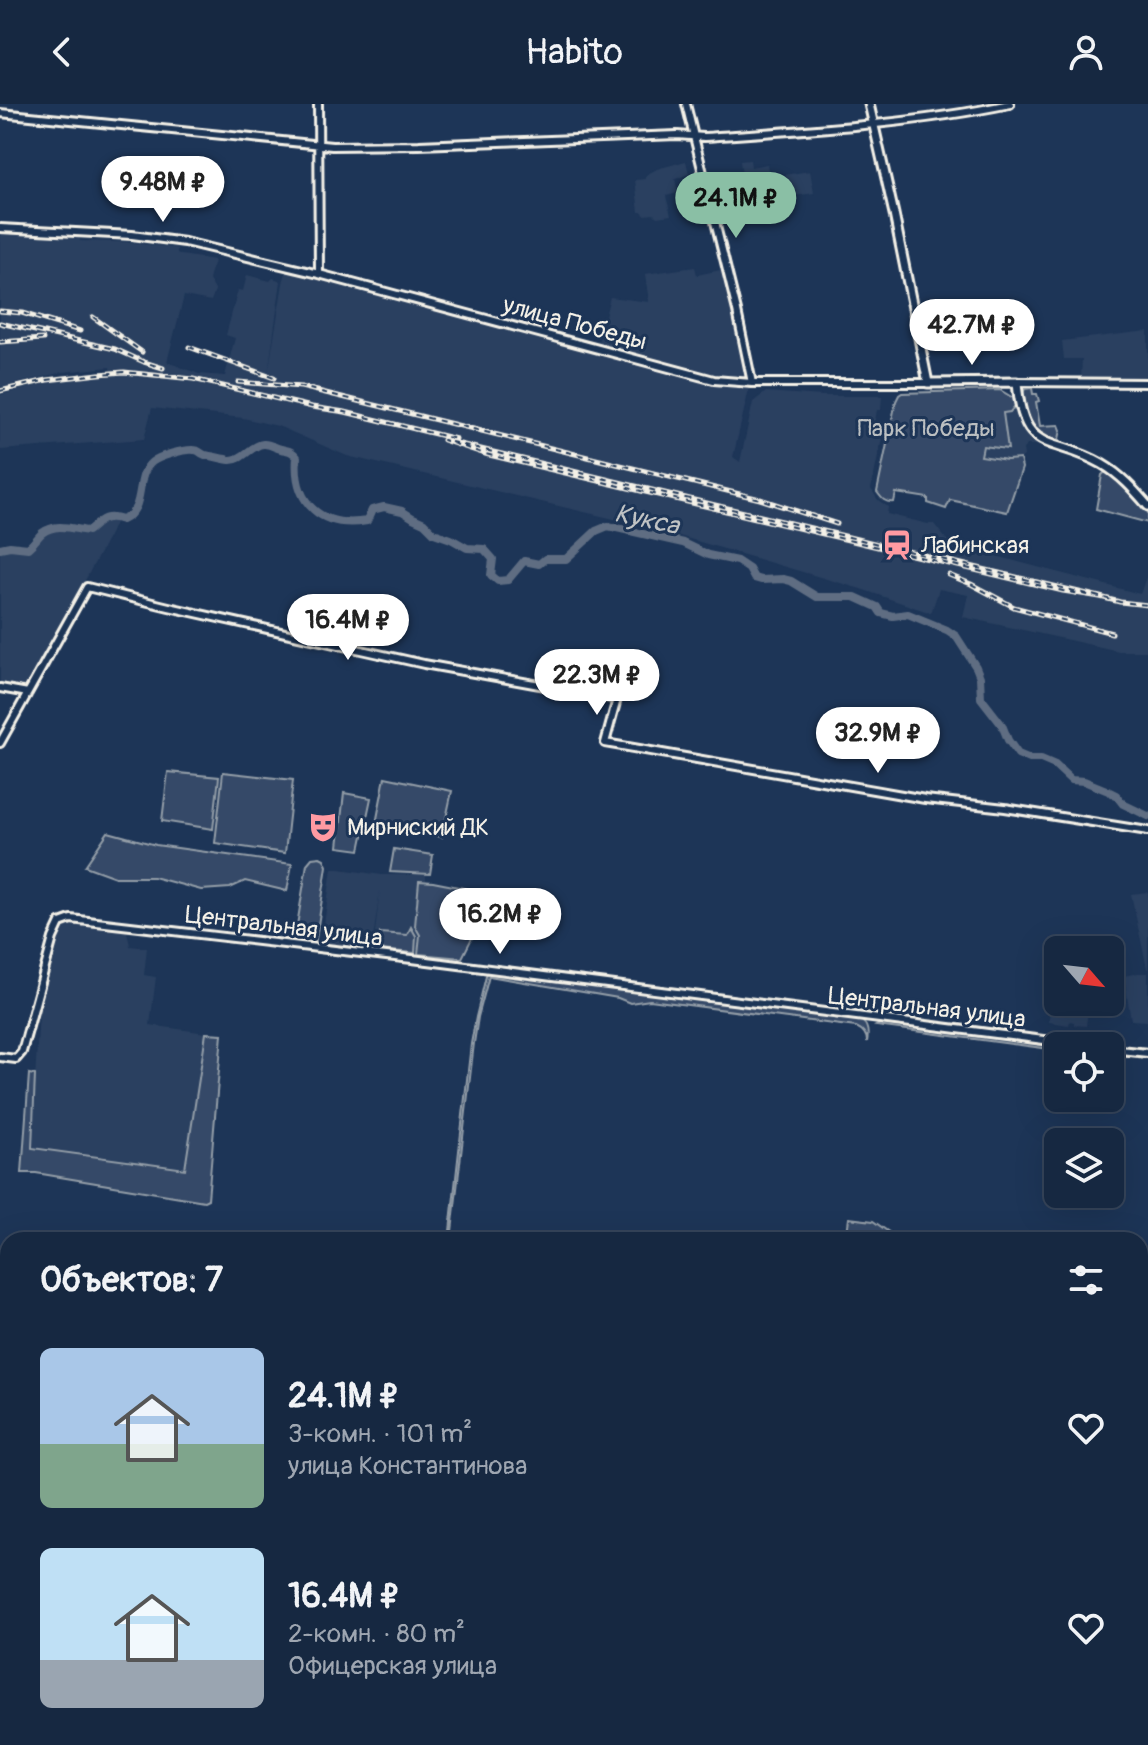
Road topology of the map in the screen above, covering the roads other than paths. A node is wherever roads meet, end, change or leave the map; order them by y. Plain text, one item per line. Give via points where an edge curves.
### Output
1 (318, 104) edge
2 (686, 104) edge
3 (869, 104) edge
4 (1010, 104) edge
5 (0, 113) edge
6 (874, 124) junction
7 (693, 136) junction
8 (319, 144) junction
9 (0, 228) edge
10 (319, 274) junction
11 (1017, 382) junction
12 (752, 383) junction
13 (928, 383) junction
14 (1148, 383) edge
15 (1148, 506) edge
16 (0, 688) edge
17 (28, 693) junction
18 (0, 743) edge
19 (1148, 831) edge
20 (1044, 1040) edge
21 (1124, 1050) edge
22 (1148, 1053) edge
23 (0, 1057) edge

1 - 8 street
2 - 7 street
3 - 6 main road
4 - 6 street
5 - 8 street
6 - 7 street
6 - 13 main road
7 - 8 street
7 - 12 street
8 - 10 street
9 - 10 street, улица Победы via 185,242
10 - 12 street, улица Победы via 714,380
11 - 13 main road, улица Победы
11 - 14 street, улица Победы
11 - 15 main road via 1024,419 1033,434 1102,464 1124,478
12 - 13 street, улица Победы
16 - 17 street
17 - 18 street
17 - 19 street via 87,587 424,664 617,699 605,743 925,799
20 - 23 street, Центральная улица via 71,919 60,923 53,938 22,1052 16,1059
21 - 22 street

